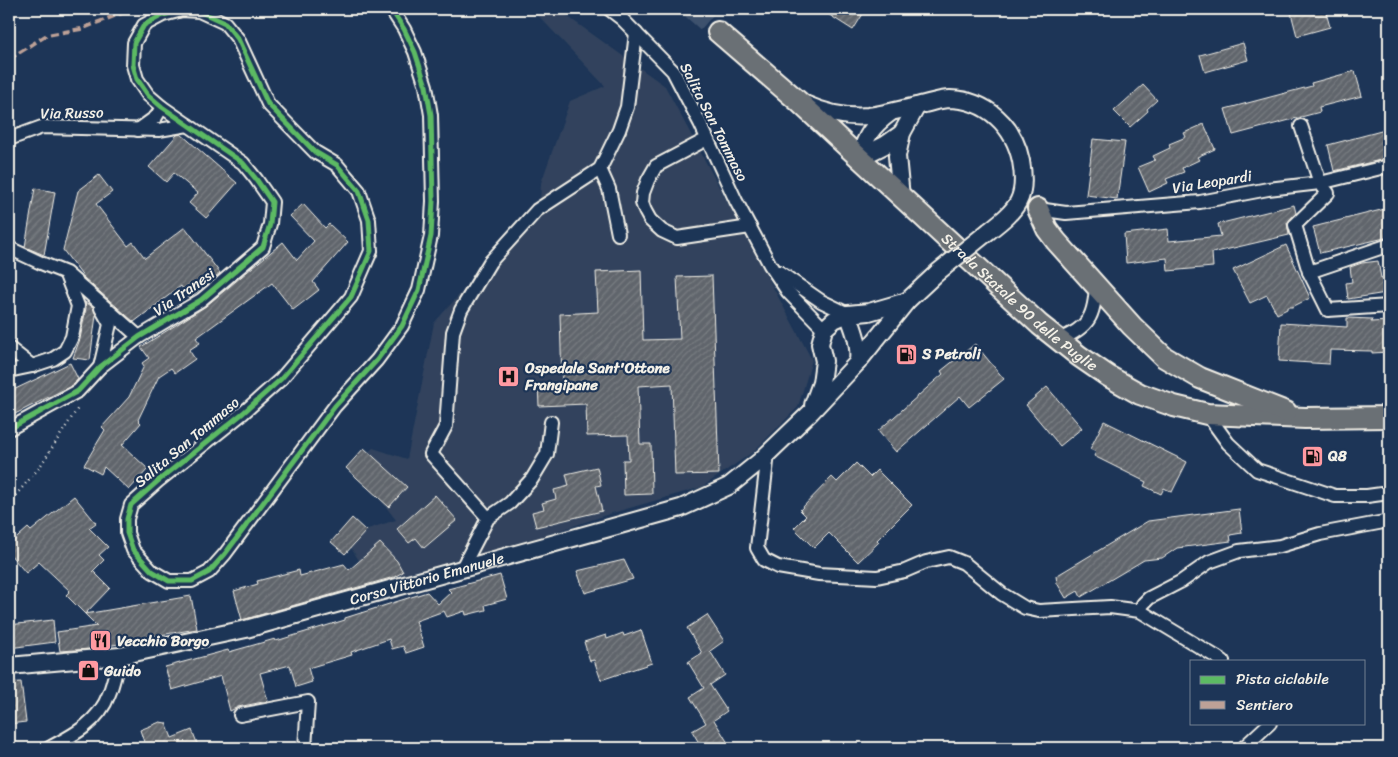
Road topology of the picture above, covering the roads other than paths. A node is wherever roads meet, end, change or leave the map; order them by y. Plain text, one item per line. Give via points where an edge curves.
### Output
1 (391, 9) edge
2 (609, 9) edge
3 (718, 32) tunnel mouth
4 (636, 33) junction
5 (798, 101) junction
6 (917, 106) junction
7 (162, 107) junction
8 (892, 112) junction
9 (188, 125) junction
10 (1301, 126) dead end
11 (138, 130) junction
12 (902, 134) junction
13 (707, 138) junction
14 (9, 139) edge
15 (859, 158) junction
16 (1389, 166) edge
17 (600, 169) junction
18 (1320, 183) junction
19 (901, 197) junction
20 (1022, 197) junction
21 (1038, 209) junction
22 (750, 227) junction
23 (618, 234) dead end
24 (1389, 245) edge
25 (9, 248) edge
26 (770, 265) junction
27 (1309, 272) junction
28 (66, 273) junction
29 (1096, 284) junction
30 (96, 300) junction
31 (907, 301) junction
32 (1389, 306) edge
33 (848, 314) junction
34 (824, 329) junction
35 (139, 337) junction
36 (1058, 340) junction
37 (9, 348) edge
38 (824, 361) junction
39 (858, 362) junction
40 (32, 366) junction
41 (100, 367) junction
42 (9, 372) edge
43 (811, 412) junction
44 (1207, 414) junction
45 (1389, 417) edge
46 (1305, 418) junction
47 (550, 422) dead end
48 (9, 429) edge
49 (768, 453) junction
50 (1389, 493) edge
51 (488, 518) junction
52 (1389, 521) edge
53 (462, 568) junction
54 (1140, 611) junction
55 (120, 656) junction
56 (1221, 660) edge
57 (9, 666) edge
58 (240, 715) dead end
59 (1269, 724) edge
60 (49, 748) edge
61 (305, 748) edge
62 (1242, 748) edge

1 - 7 street, Salita San Tommaso via 415,52 431,115 431,236 419,290 402,326 377,360 335,406 225,554 209,572 192,581 169,581 152,571 133,550 127,533 132,505 282,379 351,298 371,250 369,220 360,191 337,165 316,152 268,104 238,39 225,24 199,11 182,10 144,25 134,43 132,65 148,95
2 - 4 street, Salita San Tommaso
3 - 5 main road, Strada Statale 90 delle Puglie
4 - 13 street, Salita San Tommaso via 673,71
4 - 17 street via 627,107
5 - 8 street via 824,113 852,116
5 - 15 main road, Strada Statale 90 delle Puglie
6 - 8 street
6 - 12 street
6 - 20 street via 948,99 967,101 994,114 1011,134 1018,151 1024,178
7 - 9 street, Via Tranesi
7 - 11 street via 156,117
8 - 15 street via 875,124
9 - 11 street, Via Russo
9 - 35 street, Via Tranesi via 243,163 272,202 270,224 263,247 201,300
10 - 18 street
11 - 14 street, Via Russo via 42,127
12 - 15 street
12 - 19 street via 897,156
13 - 22 street, Salita San Tommaso
13 - 22 street via 656,166 643,193 645,212 662,231 677,238
15 - 19 main road, Strada Statale 90 delle Puglie
16 - 18 street, Via Leopardi
17 - 23 street via 609,189
17 - 51 street via 537,210 490,262 461,310 453,332 446,426 431,454
18 - 21 street, Via Leopardi via 1200,202 1066,213
18 - 27 street via 1328,193 1295,224
19 - 36 main road, Strada Statale 90 delle Puglie
20 - 21 street
20 - 31 street, Corso Vittorio Emanuele, bridge via 1010,215
21 - 29 main road via 1056,241
22 - 26 street, Salita San Tommaso
24 - 27 street
25 - 28 street
26 - 33 street, Salita San Tommaso via 820,302
26 - 34 street, Salita San Tommaso via 788,292
27 - 32 street via 1328,310
28 - 30 street
28 - 40 street via 78,306 72,337 65,352
29 - 36 street via 1095,306 1090,316 1073,334
29 - 46 main road via 1164,357 1200,378
30 - 35 street
30 - 41 street via 110,324
31 - 33 street, Corso Vittorio Emanuele via 869,312
31 - 39 street, Corso Vittorio Emanuele
33 - 34 street, Corso Vittorio Emanuele
33 - 39 street via 856,333
34 - 38 street, Corso Vittorio Emanuele via 820,344
35 - 41 street, Via Tranesi
36 - 44 main road, Strada Statale 90 delle Puglie via 1140,394
37 - 40 street
38 - 39 street via 839,365
38 - 43 street, Corso Vittorio Emanuele via 821,383
39 - 43 street, Corso Vittorio Emanuele
40 - 42 street
41 - 48 street, Via Tranesi via 78,391
43 - 49 street, Corso Vittorio Emanuele
44 - 46 main road, Strada Statale 90 delle Puglie
44 - 50 street via 1228,444 1257,470 1335,496
45 - 46 main road, Strada Statale 90 delle Puglie
47 - 51 street via 547,454 532,479 510,503
49 - 53 street, Corso Vittorio Emanuele via 729,486 681,508
49 - 54 street via 757,548 764,560 778,567 877,578 949,557 964,563 1025,608 1039,611 1110,607
51 - 53 street
52 - 54 street via 1320,534 1280,546 1238,551 1209,562 1150,598
53 - 55 street, Corso Vittorio Emanuele via 246,629
54 - 56 street
55 - 57 street, Corso Vittorio Emanuele
55 - 60 street via 109,695 95,719
58 - 61 street via 308,702
59 - 62 street

